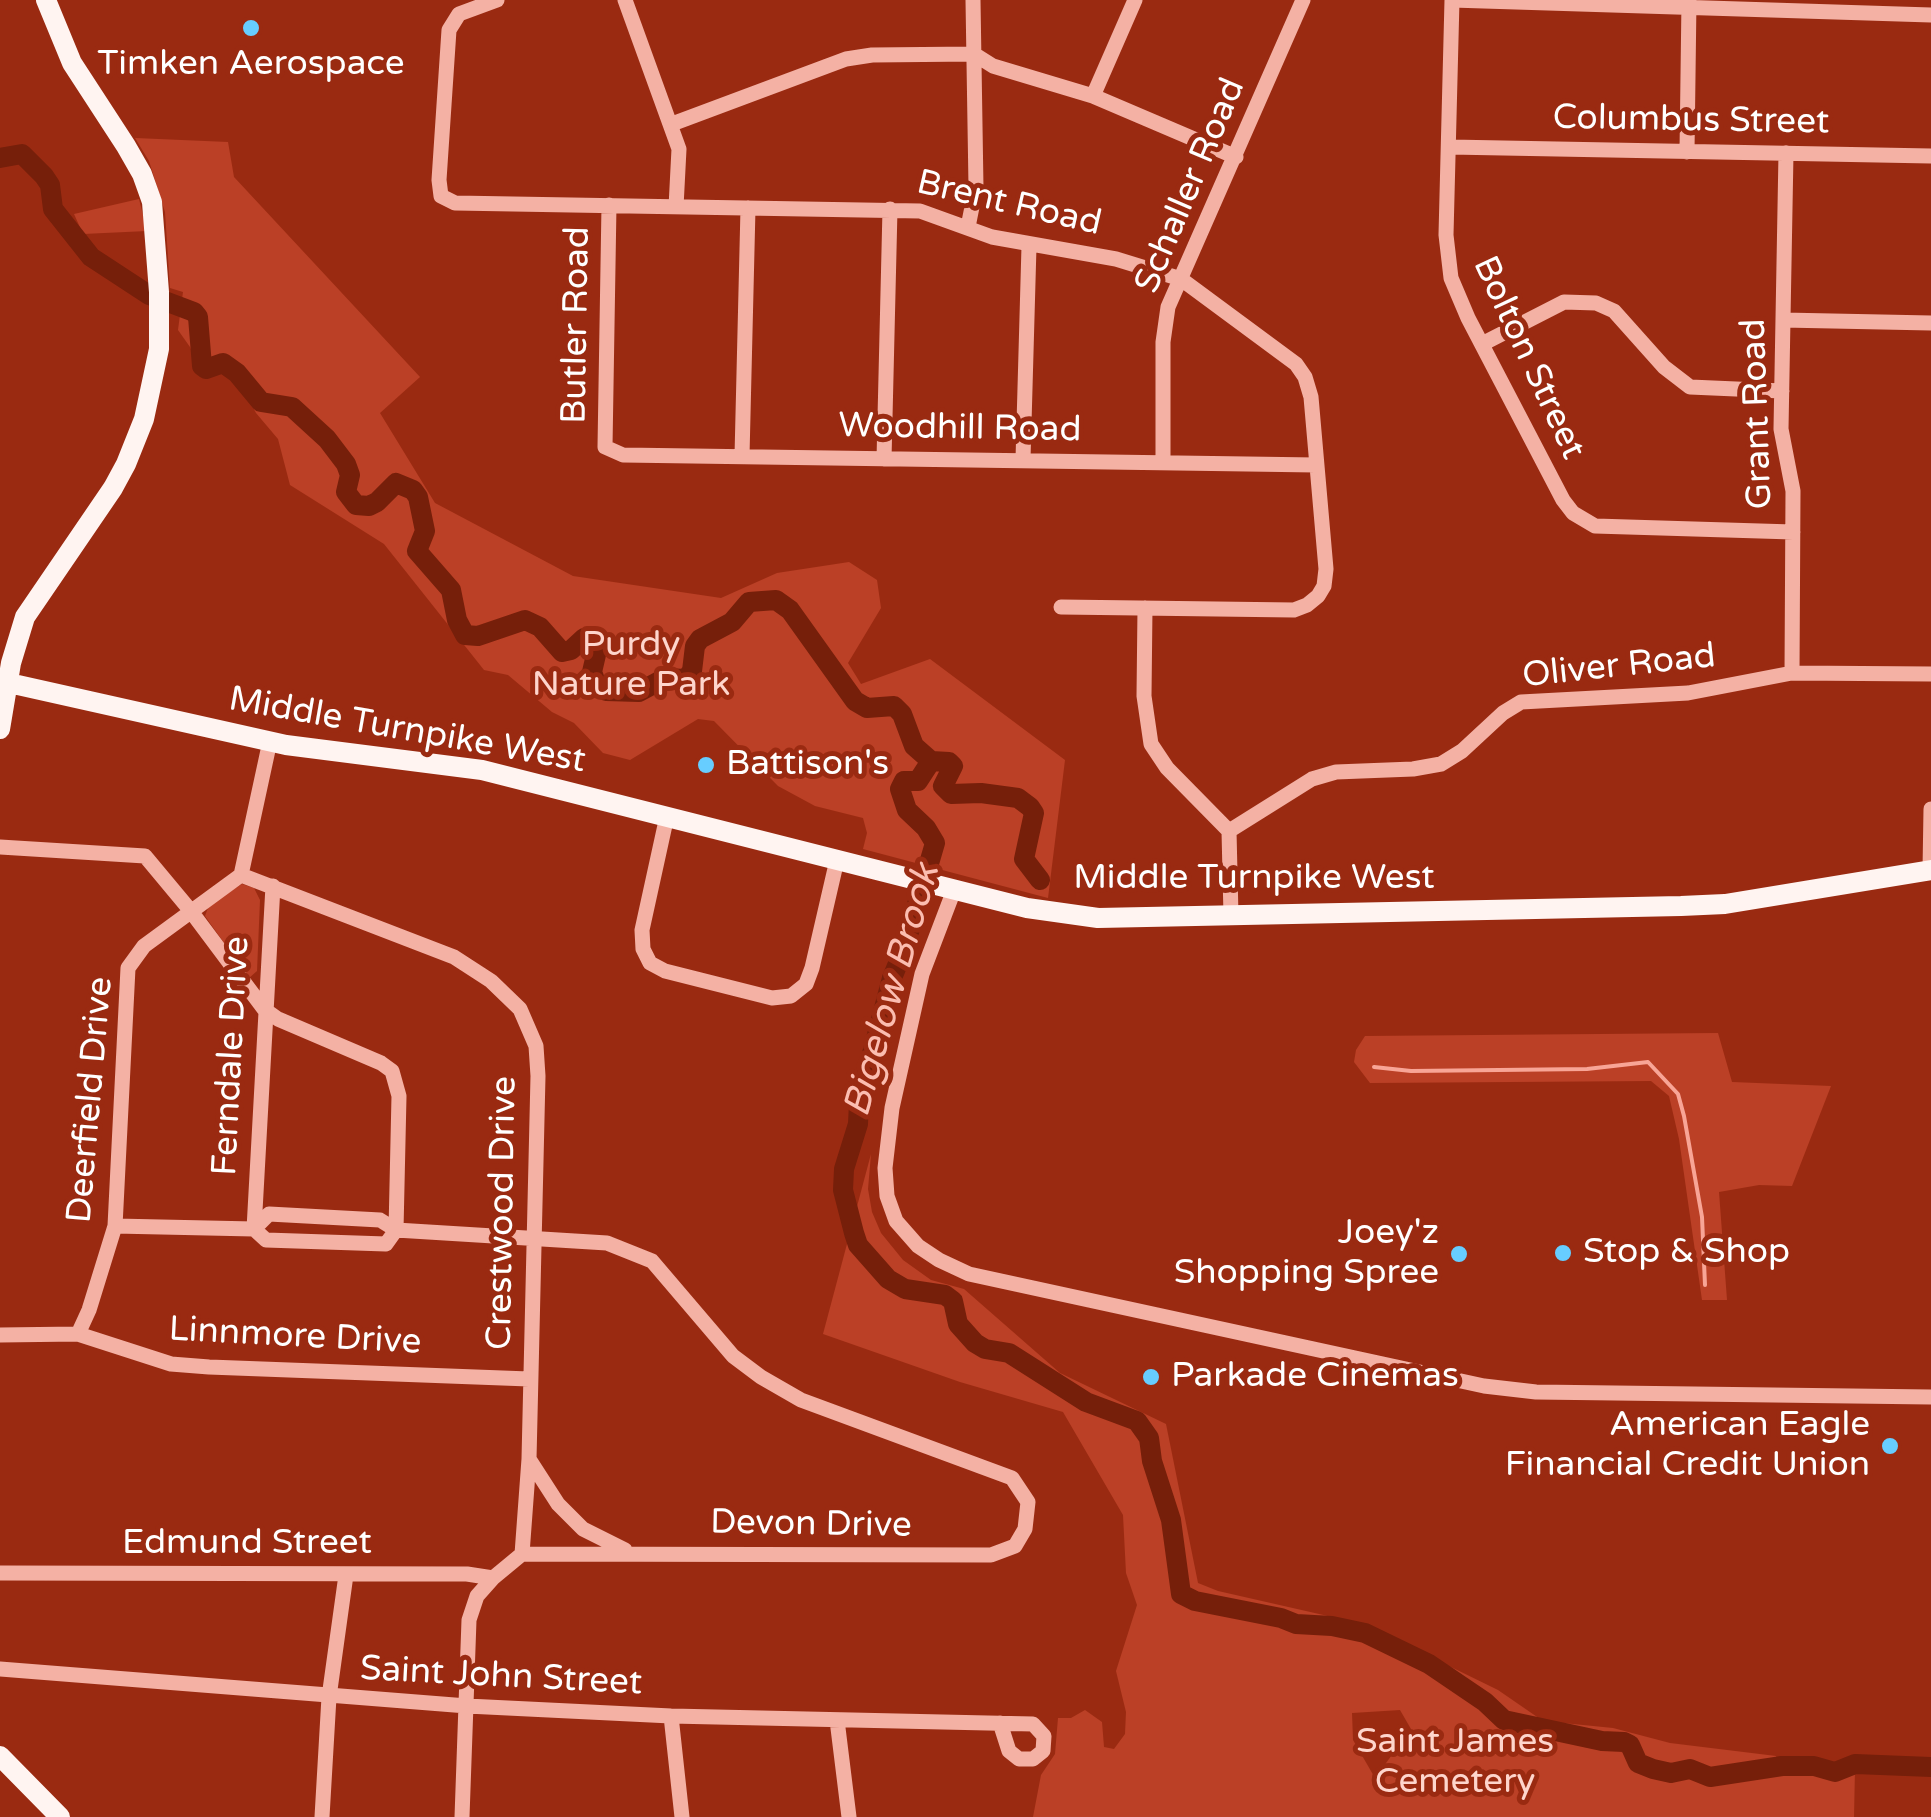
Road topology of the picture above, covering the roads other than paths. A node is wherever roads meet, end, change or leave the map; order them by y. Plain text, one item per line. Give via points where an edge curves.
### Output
1 (46, 0) edge
2 (497, 0) edge
3 (625, 0) edge
4 (973, 0) edge
5 (1135, 0) edge
6 (1303, 0) edge
7 (1452, 0) edge
8 (1689, 3) edge
9 (1931, 14) edge
10 (974, 54) junction
11 (1093, 96) junction
12 (672, 124) junction
13 (1450, 147) junction
14 (1687, 152) junction
15 (1786, 153) junction
16 (1931, 156) edge
17 (1236, 158) junction
18 (609, 204) junction
19 (676, 207) junction
20 (748, 208) junction
21 (890, 209) junction
22 (968, 227) junction
23 (1029, 246) junction
24 (1182, 279) junction
25 (1783, 320) junction
26 (1931, 322) edge
27 (1482, 344) junction
28 (1782, 391) junction
29 (606, 447) joint
30 (742, 456) junction
31 (884, 459) junction
32 (1024, 460) junction
33 (1163, 462) junction
34 (1316, 465) junction
35 (1793, 532) junction
36 (1061, 607) dead end
37 (1145, 608) junction
38 (1792, 672) junction
39 (1931, 674) edge
40 (3, 681) edge
41 (0, 730) edge
42 (270, 741) junction
43 (1931, 809) edge
44 (667, 816) junction
45 (1229, 830) junction
46 (0, 847) edge
47 (837, 860) junction
48 (1931, 870) edge
49 (241, 874) junction
50 (1931, 881) edge
51 (272, 886) junction
52 (954, 890) junction
53 (190, 910) junction
54 (1231, 916) junction
55 (264, 1009) junction
56 (114, 1226) junction
57 (254, 1229) junction
58 (396, 1230) junction
59 (534, 1238) junction
60 (0, 1334) edge
61 (78, 1334) junction
62 (529, 1379) junction
63 (1931, 1397) edge
64 (529, 1458) junction
65 (630, 1552) junction
66 (522, 1554) junction
67 (0, 1573) edge
68 (346, 1575) junction
69 (493, 1578) junction
70 (0, 1669) edge
71 (328, 1696) junction
72 (467, 1706) junction
73 (671, 1716) junction
74 (837, 1720) junction
75 (1000, 1723) dead end
76 (0, 1756) edge
77 (60, 1817) edge
78 (322, 1817) edge
79 (462, 1817) edge
80 (682, 1817) edge
81 (849, 1817) edge

1 - 40 main road via 72,64 142,174 152,202 159,349 126,464 29,608
2 - 18 street, Brent Road via 459,14 449,30 442,196 455,203
3 - 12 street
4 - 10 street
5 - 11 street
6 - 17 street, Schaller Road
7 - 8 street
7 - 13 street, Bolton Street
8 - 9 street
8 - 14 street
10 - 11 street
10 - 12 street via 846,58
10 - 22 street via 976,187
11 - 17 street
12 - 19 street via 679,149
13 - 14 street, Columbus Street
13 - 27 street, Bolton Street via 1448,258
14 - 15 street, Columbus Street
15 - 16 street, Columbus Street
15 - 25 street, Grant Road
17 - 24 street, Schaller Road
18 - 19 street, Brent Road
18 - 29 street, Butler Road
19 - 20 street, Brent Road
20 - 21 street, Brent Road
20 - 30 street
21 - 22 street, Brent Road via 920,210
21 - 31 street
22 - 23 street, Brent Road
23 - 24 street, Brent Road via 1116,259
23 - 32 street
24 - 33 street, Schaller Road via 1168,307 1164,342
24 - 34 street, Brent Road via 1296,364 1311,397
25 - 26 street
25 - 28 street, Grant Road
27 - 28 street via 1564,302 1596,303 1614,310 1664,368 1690,387
27 - 35 street, Bolton Street via 1562,500 1584,521
28 - 35 street, Grant Road
29 - 30 street, Woodhill Road via 622,455
30 - 31 street, Woodhill Road
31 - 32 street, Woodhill Road
32 - 33 street, Woodhill Road
33 - 34 street, Woodhill Road
34 - 37 street, Brent Road via 1326,569 1324,586 1307,606
35 - 38 street, Grant Road
36 - 37 street
37 - 45 street via 1151,744
38 - 39 street, Oliver Road
38 - 45 street, Oliver Road via 1688,693 1522,702 1440,764 1312,779
40 - 41 main road
40 - 42 main road, Middle Turnpike West
42 - 44 main road, Middle Turnpike West via 482,770
42 - 49 street
43 - 48 street
44 - 47 main road, Middle Turnpike West
44 - 47 street via 642,930 650,963 665,971 772,998 791,996 812,968
45 - 54 street
46 - 53 street via 145,856
47 - 52 main road, Middle Turnpike West
48 - 50 main road
48 - 54 main road, Middle Turnpike West via 1725,904
49 - 51 street, Crestwood Drive
49 - 53 street, Deerfield Drive
51 - 55 street, Ferndale Drive
51 - 59 street, Crestwood Drive via 454,956 520,1009 536,1046 538,1076
52 - 54 main road, Middle Turnpike West via 1098,918
52 - 63 street via 922,974 885,1168 896,1221 939,1260 968,1274 1484,1386
53 - 55 street
53 - 56 street, Deerfield Drive via 144,946 128,968
55 - 57 street, Ferndale Drive
55 - 58 street via 392,1072 400,1096
56 - 57 street
56 - 61 street, Deerfield Drive
57 - 58 street via 269,1214 380,1220
57 - 58 street via 266,1240 386,1244
58 - 59 street
59 - 62 street, Crestwood Drive
59 - 65 street, Devon Drive via 607,1243 652,1262 733,1356 761,1378 801,1400 1012,1478 1028,1502 1015,1546 992,1555
60 - 61 street, Linnmore Drive
61 - 62 street, Linnmore Drive via 190,1366
62 - 64 street, Crestwood Drive
64 - 65 street, Devon Drive via 583,1529
64 - 66 street, Crestwood Drive
65 - 66 street, Devon Drive
66 - 69 street
67 - 68 street, Edmund Street
68 - 69 street, Edmund Street
68 - 71 street
69 - 72 street via 469,1620
70 - 71 street, Saint John Street
71 - 72 street, Saint John Street
71 - 78 street
72 - 73 street, Saint John Street
72 - 79 street
73 - 74 street, Saint John Street
73 - 80 street
74 - 75 street, Saint John Street
74 - 81 street
76 - 77 main road

